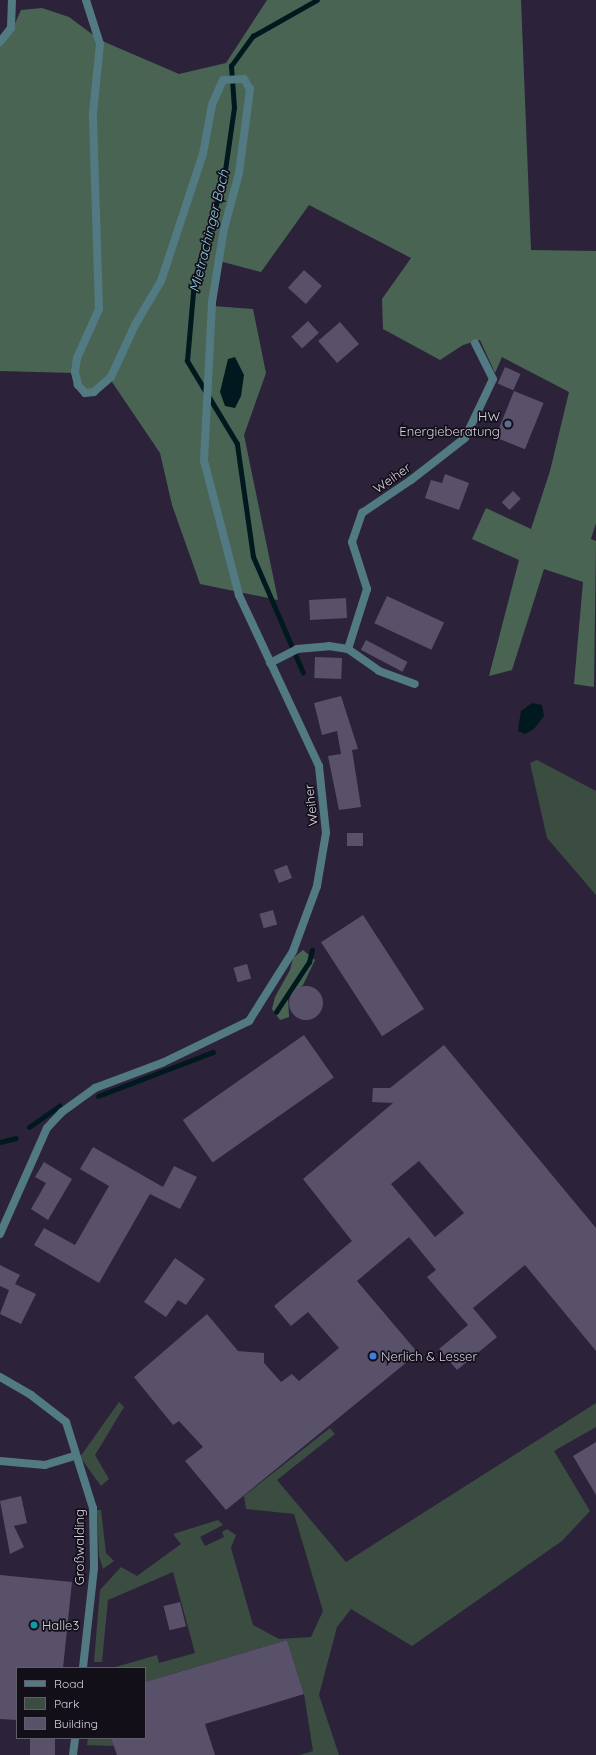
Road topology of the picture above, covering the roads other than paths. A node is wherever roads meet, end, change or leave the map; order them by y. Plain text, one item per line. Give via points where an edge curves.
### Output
1 (12, 0) edge
2 (86, 0) edge
3 (0, 42) edge
4 (475, 343) dead end
5 (348, 649) junction
6 (270, 664) junction
7 (415, 684) dead end
8 (0, 1234) edge
9 (0, 1377) edge
10 (75, 1456) junction
11 (0, 1462) edge
12 (83, 1667) edge
13 (75, 1739) edge
14 (73, 1755) edge

1 - 3 street via 11,28
2 - 6 street, Weiher via 100,44 93,113 99,309 77,358 75,372 78,385 85,393 94,392 111,377 135,325 161,281 203,154 212,105 223,80 242,79 250,89 250,109 212,302 204,460 239,595
4 - 5 street, Weiher via 493,379 465,438 362,513 352,542 368,589
5 - 6 street via 329,646 297,649
5 - 7 street via 379,671
6 - 8 street, Weiher via 319,766 326,833 319,870 293,951 249,1021 162,1063 95,1088 62,1112 47,1128
9 - 10 street, Großwalding via 30,1395 66,1422
10 - 11 street via 45,1465
10 - 12 street, Großwalding via 93,1508 94,1568
13 - 14 street

